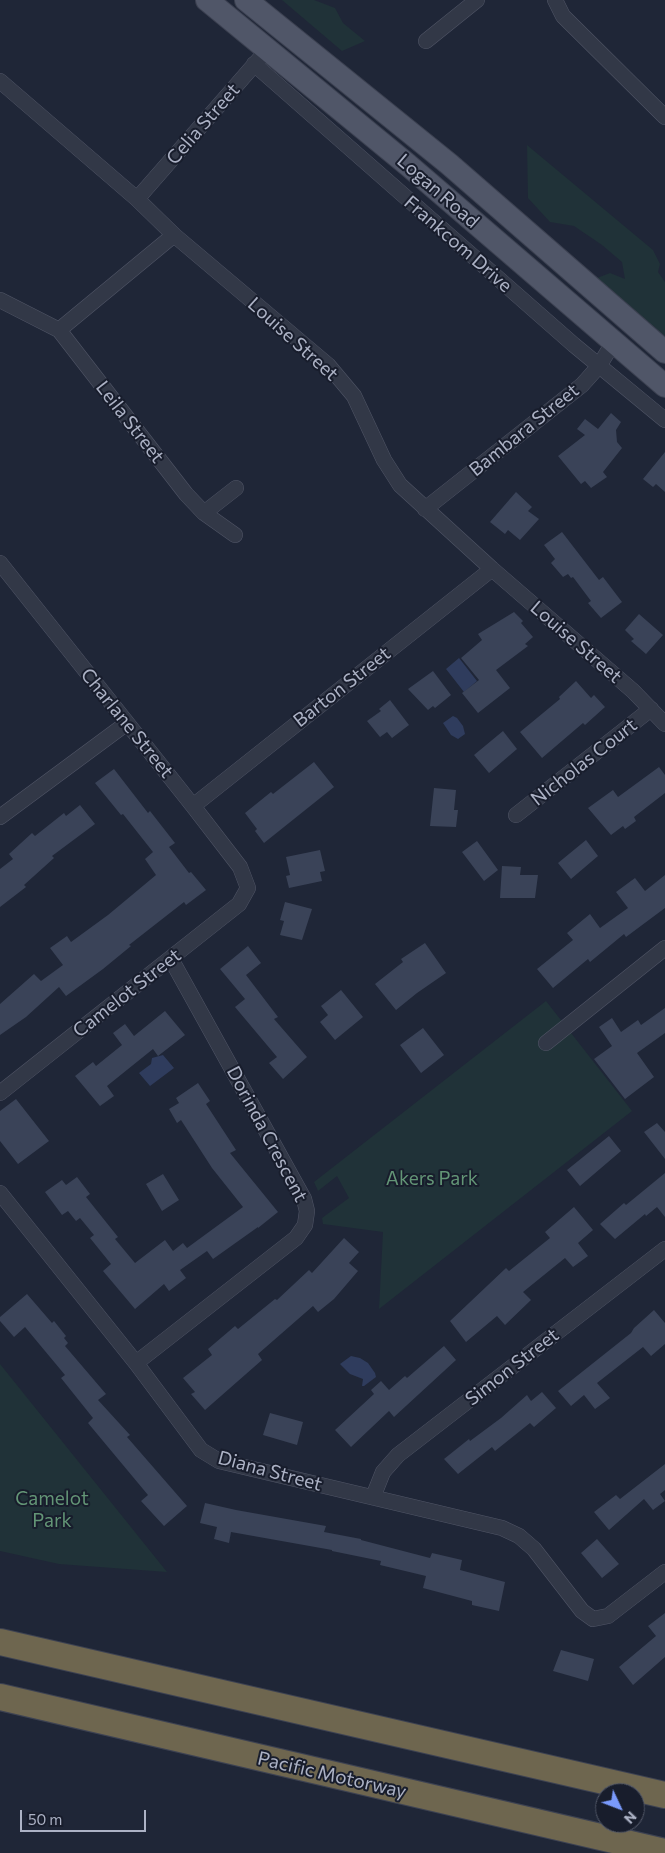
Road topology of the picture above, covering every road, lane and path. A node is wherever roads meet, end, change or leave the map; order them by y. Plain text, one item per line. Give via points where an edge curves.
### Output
1 (207, 0) edge
2 (246, 0) edge
3 (477, 0) edge
4 (555, 0) edge
5 (426, 41) dead end
6 (261, 57) junction
7 (0, 81) edge
8 (665, 117) edge
9 (137, 199) junction
10 (174, 235) junction
11 (0, 300) edge
12 (59, 330) junction
13 (613, 343) junction
14 (665, 352) edge
15 (599, 366) junction
16 (665, 386) edge
17 (665, 420) edge
18 (236, 488) dead end
19 (425, 509) junction
20 (204, 513) junction
21 (235, 535) dead end
22 (0, 563) edge
23 (492, 570) junction
24 (651, 709) junction
25 (127, 723) junction
26 (665, 724) edge
27 (193, 806) junction
28 (516, 815) dead end
29 (0, 817) edge
30 (248, 888) joint
31 (665, 948) edge
32 (172, 959) junction
33 (546, 1043) dead end
34 (0, 1093) edge
35 (0, 1193) edge
36 (665, 1249) edge
37 (136, 1363) junction
38 (373, 1497) junction
39 (665, 1572) edge
40 (0, 1642) edge
41 (0, 1697) edge
42 (665, 1795) edge
43 (665, 1852) edge

1 - 6 main road, Logan Road
2 - 14 main road, Logan Road via 449,164
3 - 5 street
4 - 8 street via 563,16
6 - 9 street, Celia Street
6 - 13 main road, Logan Road via 408,166
6 - 15 street, Frankcom Drive via 526,304
7 - 9 street, Louise Street
9 - 10 street, Louise Street
10 - 12 street
10 - 19 street, Louise Street via 328,365 354,396 384,460 400,485
11 - 12 street
12 - 20 street, Leila Street
13 - 15 street, Bambara Street
13 - 16 main road, Logan Road
15 - 17 street, Frankcom Drive
15 - 19 street, Bambara Street via 572,394
18 - 20 street
19 - 23 street, Louise Street
20 - 21 street, Leila Street
22 - 25 street, Charlane Street
23 - 24 street, Louise Street
23 - 27 street, Barton Street
24 - 26 street, Louise Street
24 - 28 street, Nicholas Court
25 - 27 street, Charlane Street
25 - 29 street
27 - 30 street, Charlane Street via 240,867
30 - 32 street, Camelot Street via 239,904
31 - 33 street
32 - 34 street, Camelot Street
32 - 37 street, Dorinda Crescent via 304,1199 307,1211 305,1225 296,1238
35 - 37 street, Diana Street
36 - 38 street, Simon Street via 398,1456 383,1472
37 - 38 street, Diana Street via 201,1450 219,1461
38 - 39 street, Diana Street via 502,1528 519,1536 534,1549 582,1611 593,1619 608,1616
40 - 42 highway
41 - 43 highway, Pacific Motorway

